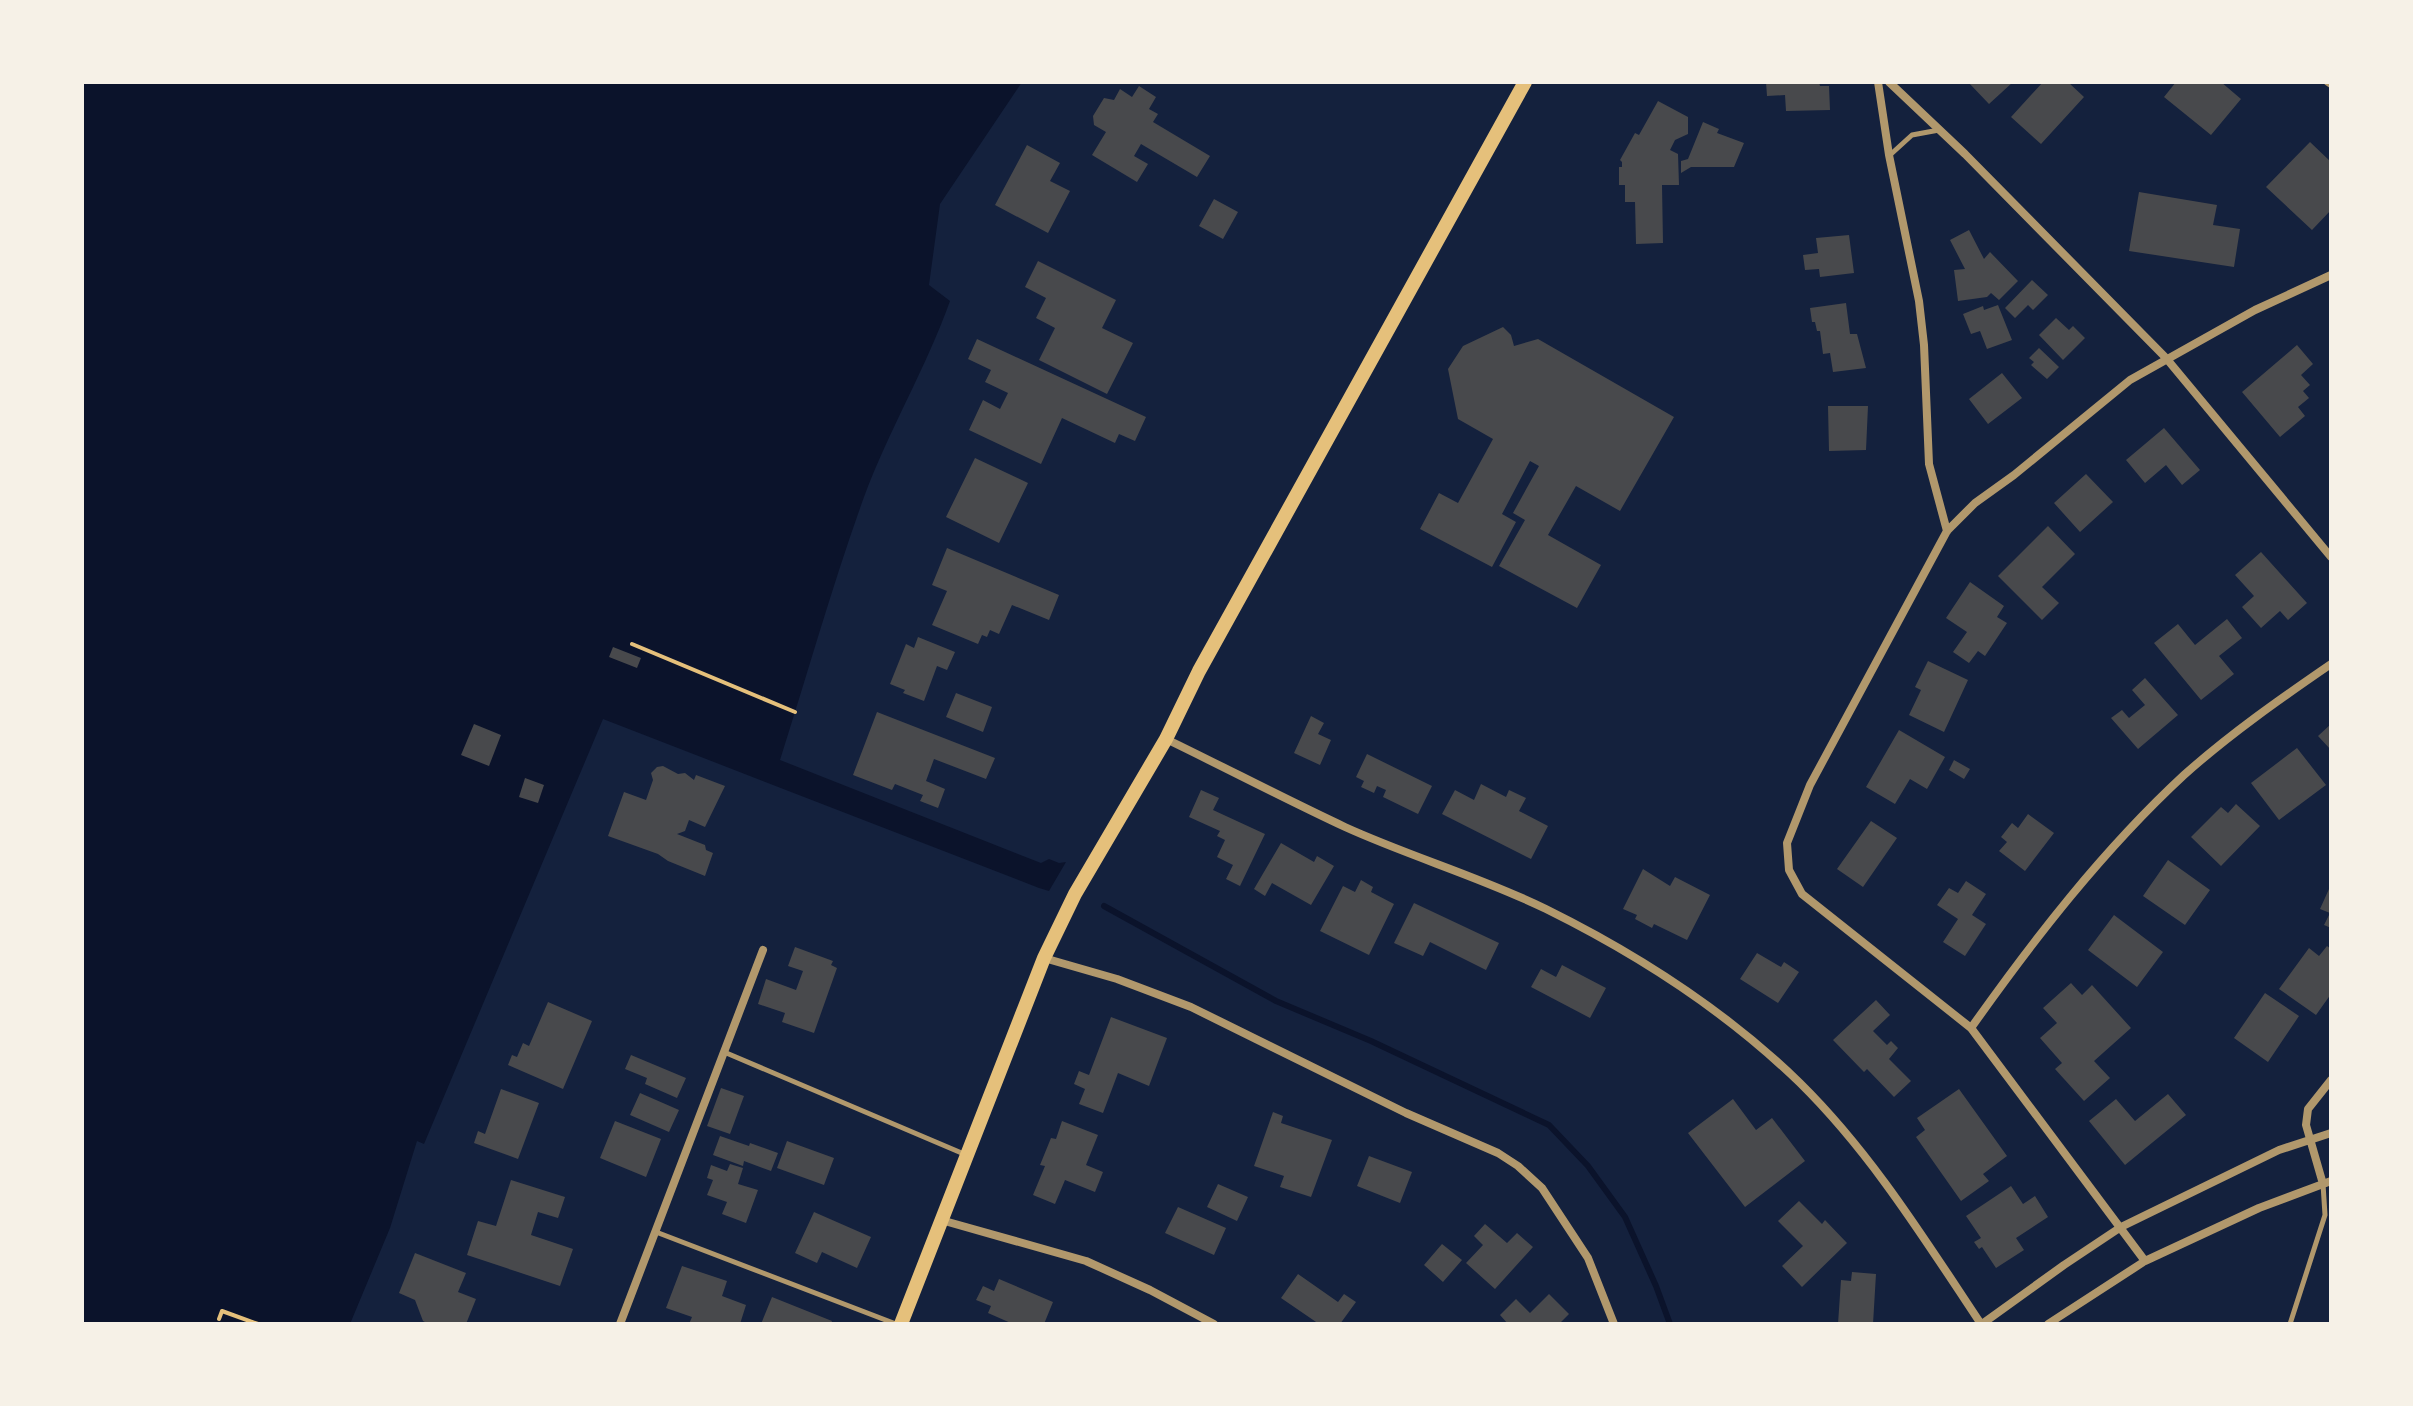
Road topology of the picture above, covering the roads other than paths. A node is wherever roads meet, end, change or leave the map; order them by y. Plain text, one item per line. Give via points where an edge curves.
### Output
1 (1525, 82) edge
2 (1878, 82) edge
3 (1889, 82) edge
4 (1939, 130) junction
5 (1889, 155) junction
6 (2331, 275) edge
7 (2166, 358) junction
8 (1947, 531) junction
9 (2331, 557) edge
10 (2331, 664) edge
11 (1166, 739) junction
12 (763, 950) dead end
13 (1044, 958) junction
14 (1971, 1028) junction
15 (724, 1052) junction
16 (2331, 1080) edge
17 (2331, 1133) edge
18 (2309, 1140) junction
19 (965, 1154) junction
20 (2327, 1182) edge
21 (940, 1220) junction
22 (2121, 1227) junction
23 (656, 1232) junction
24 (2145, 1261) junction
25 (620, 1324) edge
26 (898, 1324) edge
27 (1214, 1324) edge
28 (1614, 1324) edge
29 (1982, 1324) edge
30 (2048, 1324) edge
31 (2290, 1324) edge

1 - 11 main road
2 - 5 street
3 - 4 street
4 - 5 lane via 1912,135
4 - 7 street
5 - 8 street via 1919,301 1929,464
6 - 7 street
7 - 8 street via 2130,380
7 - 9 street
8 - 14 street via 1810,785 1787,843 1789,870 1802,894
10 - 14 street via 2234,734 2150,809 2025,952
11 - 13 main road via 1075,894
11 - 29 street via 1346,827 1546,909 1712,1010 1799,1082 1855,1143
12 - 15 street
13 - 19 main road
13 - 28 street via 1191,1007 1498,1153 1542,1188 1588,1258
14 - 22 street
15 - 19 lane
15 - 23 street
16 - 18 street via 2308,1109
17 - 18 street
18 - 20 street
18 - 22 street
19 - 21 main road
20 - 24 street
20 - 31 lane via 2325,1215
21 - 26 main road
21 - 27 street via 1086,1261
22 - 24 street
22 - 29 street
23 - 25 street
23 - 26 lane
24 - 30 street

